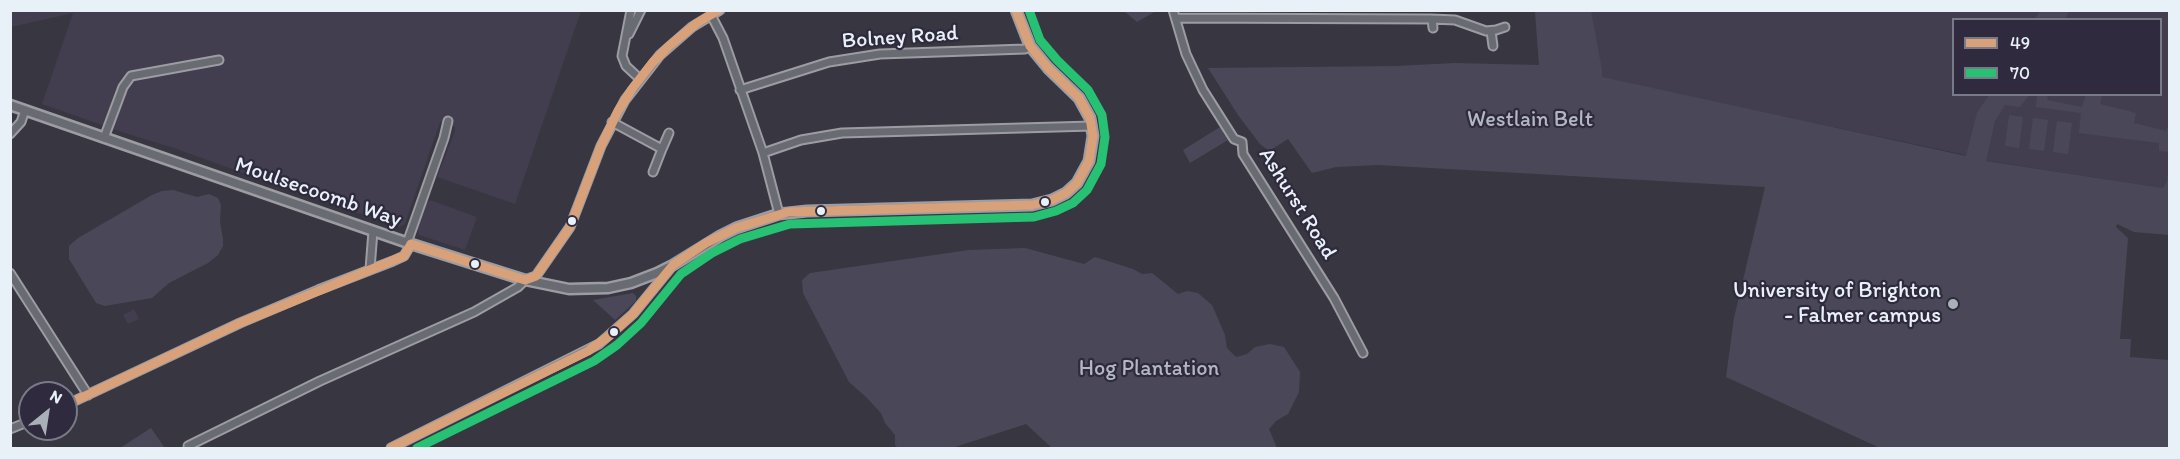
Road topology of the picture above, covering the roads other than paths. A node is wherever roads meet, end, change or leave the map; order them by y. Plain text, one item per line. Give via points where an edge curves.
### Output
1 (631, 10) edge
2 (641, 10) edge
3 (720, 10) edge
4 (1016, 10) edge
5 (1175, 14) edge
6 (711, 15) junction
7 (1432, 18) junction
8 (1505, 27) dead end
9 (1433, 28) dead end
10 (1491, 31) junction
11 (625, 41) junction
12 (1030, 46) junction
13 (1493, 46) dead end
14 (219, 60) dead end
15 (640, 79) junction
16 (740, 90) junction
17 (10, 105) edge
18 (25, 110) junction
19 (448, 121) dead end
20 (612, 122) junction
21 (1092, 126) junction
22 (669, 133) dead end
23 (10, 134) edge
24 (104, 138) junction
25 (663, 149) junction
26 (763, 153) junction
27 (653, 172) dead end
28 (779, 214) junction
29 (373, 231) junction
30 (409, 244) junction
31 (674, 265) junction
32 (370, 269) junction
33 (10, 273) edge
34 (525, 280) junction
35 (1364, 353) dead end
36 (88, 395) junction
37 (78, 400) edge
38 (188, 446) dead end
39 (390, 448) edge

1 - 11 street
2 - 11 street
3 - 6 street
4 - 12 street, Moulsecoomb Way
5 - 7 street
5 - 35 street, Ashurst Road via 1186,54 1203,90 1234,139 1242,141 1243,154 1335,298
6 - 15 street via 669,46
6 - 16 street
7 - 9 street
7 - 10 street
8 - 10 street
10 - 13 street
11 - 15 street via 624,62
12 - 16 street, Bolney Road via 880,54 818,65
12 - 21 street, Moulsecoomb Way via 1081,101
14 - 24 street via 131,76
15 - 20 street
16 - 26 street
17 - 18 street, Moulsecoomb Way
18 - 23 street
18 - 24 street, Moulsecoomb Way
19 - 30 street
20 - 25 street
20 - 34 street via 570,227 536,276
21 - 26 street via 842,133 801,140
21 - 28 street, Moulsecoomb Way via 1092,153 1084,172 1066,193 1044,203
22 - 25 street
24 - 29 street, Moulsecoomb Way
25 - 27 street
26 - 28 street
28 - 31 street, Moulsecoomb Way via 736,228
29 - 30 street, Moulsecoomb Way
29 - 32 street
30 - 32 street via 404,256
30 - 34 street, Moulsecoomb Way
31 - 34 street, Moulsecoomb Way via 608,288 569,289
31 - 39 street via 633,314 599,344
32 - 36 street via 240,323
33 - 36 street
34 - 38 street via 518,288 474,312
36 - 37 street

